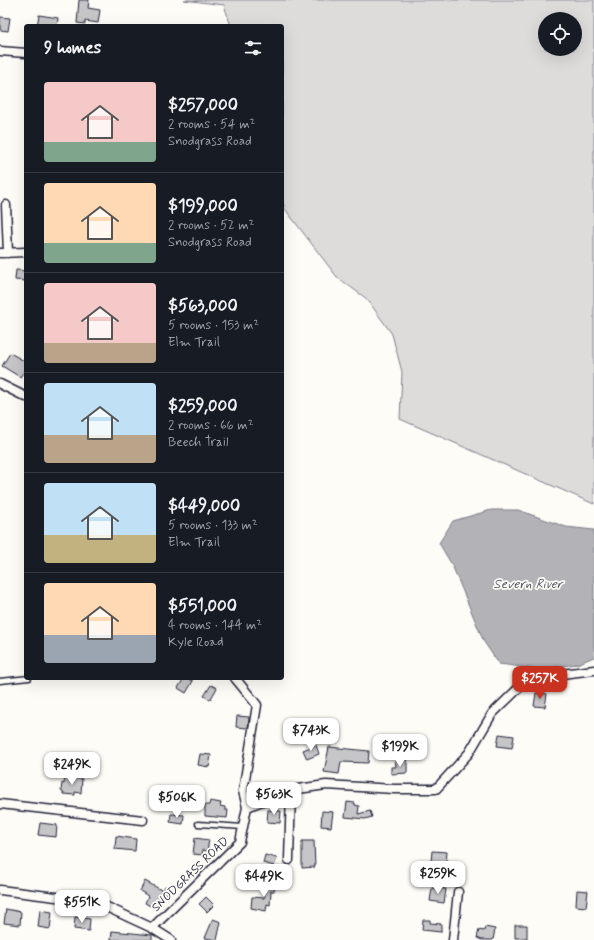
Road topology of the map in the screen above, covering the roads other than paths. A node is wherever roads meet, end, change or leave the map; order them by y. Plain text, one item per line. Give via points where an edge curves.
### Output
1 (0, 51) edge
2 (24, 53) edge
3 (6, 205) dead end
4 (24, 252) edge
5 (4, 253) edge
6 (0, 384) edge
7 (24, 395) edge
8 (594, 670) edge
9 (24, 679) edge
10 (237, 680) edge
11 (0, 681) edge
12 (291, 790) junction
13 (0, 804) edge
14 (247, 807) junction
15 (143, 820) dead end
16 (198, 824) dead end
17 (243, 827) junction
18 (289, 860) dead end
19 (0, 890) edge
20 (458, 892) dead end
21 (152, 928) junction
22 (171, 940) edge
23 (452, 940) edge

1 - 2 street
3 - 5 street
4 - 5 street
6 - 7 street
8 - 12 street via 529,678 492,714 469,753 436,789 326,785
9 - 11 lane
10 - 14 street via 257,705 243,791
12 - 14 street
12 - 18 street
13 - 15 street
14 - 17 street, SNODGRASS ROAD
16 - 17 lane
17 - 21 street, SNODGRASS ROAD via 240,842
19 - 21 street via 96,902
20 - 23 street
21 - 22 street

